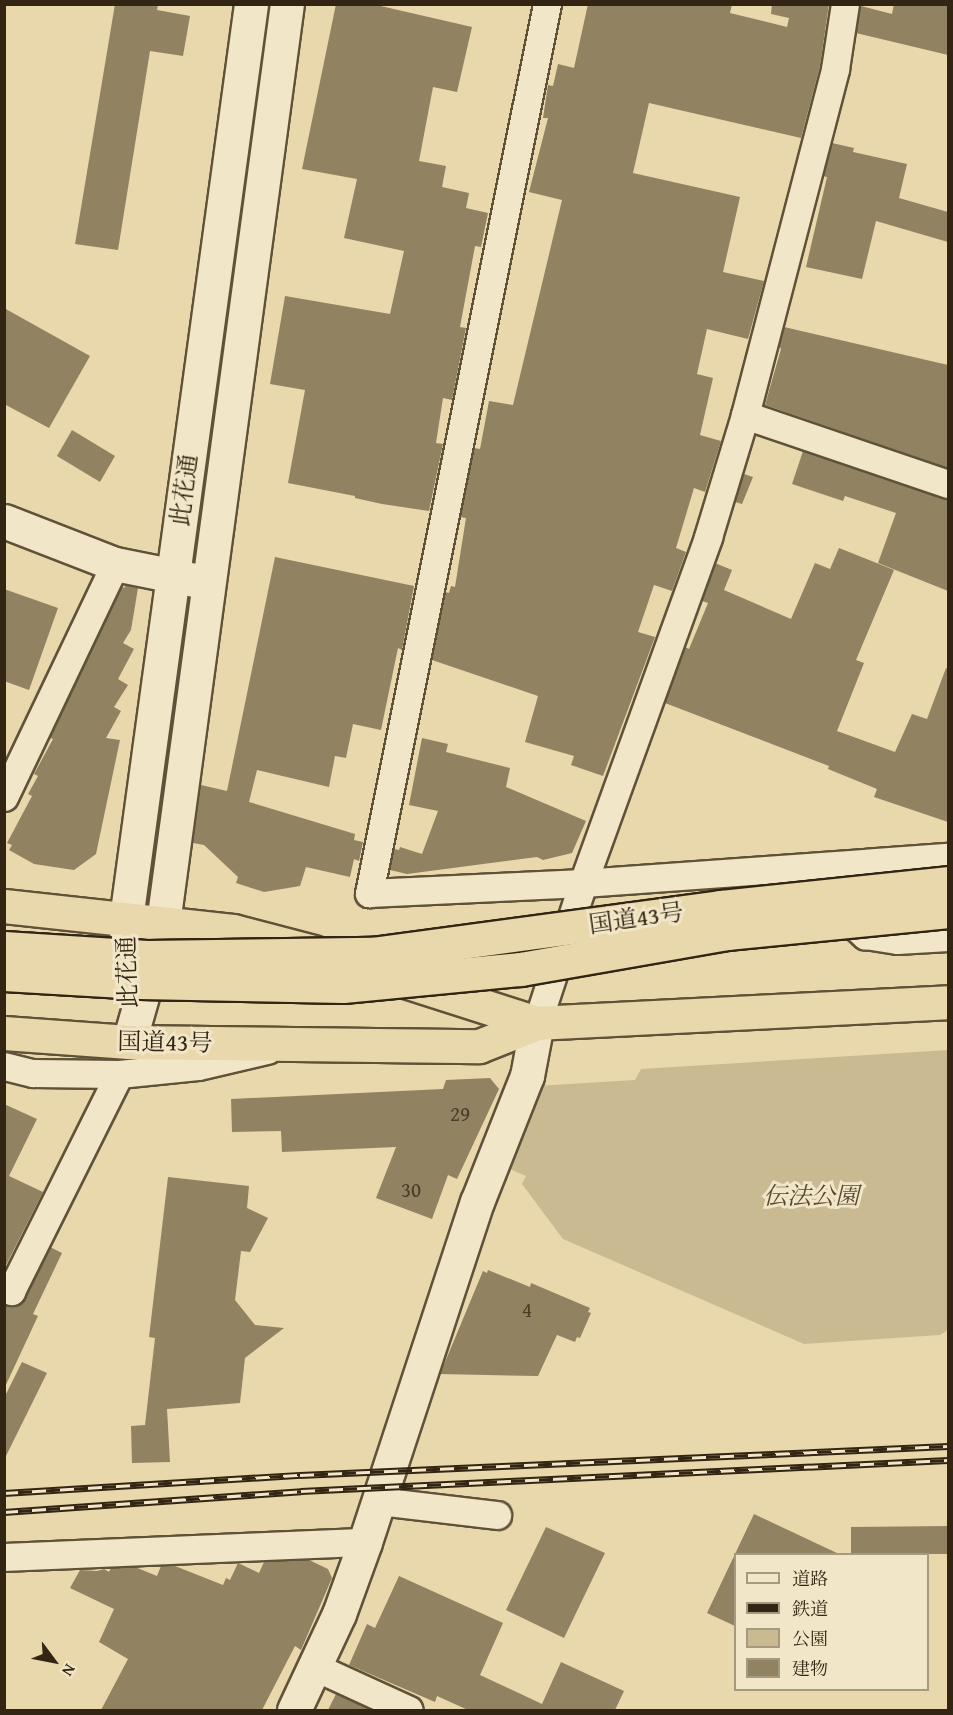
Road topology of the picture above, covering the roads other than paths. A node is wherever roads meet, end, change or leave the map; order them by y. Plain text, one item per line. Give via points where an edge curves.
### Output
1 (251, 4) edge
2 (287, 4) edge
3 (547, 4) edge
4 (845, 4) edge
5 (745, 415) junction
6 (948, 484) edge
7 (4, 521) edge
8 (115, 564) junction
9 (172, 576) junction
10 (209, 582) junction
11 (4, 796) edge
12 (948, 857) edge
13 (793, 870) junction
14 (584, 883) junction
15 (948, 883) edge
16 (4, 906) edge
17 (948, 911) edge
18 (126, 919) junction
19 (163, 923) junction
20 (948, 937) edge
21 (4, 948) edge
22 (4, 974) edge
23 (948, 1002) edge
24 (537, 1023) junction
25 (4, 1033) edge
26 (129, 1042) junction
27 (289, 1044) junction
28 (4, 1066) edge
29 (119, 1074) junction
30 (4, 1288) edge
31 (378, 1501) junction
32 (496, 1515) dead end
33 (365, 1542) junction
34 (4, 1557) edge
35 (315, 1667) junction
36 (294, 1710) edge
37 (409, 1710) edge

1 - 9 street, 此花通
2 - 10 street, 此花通
3 - 14 street via 369,893
4 - 5 street via 835,69
5 - 6 street
5 - 14 street via 708,537
7 - 8 street
8 - 9 street
8 - 11 street
9 - 10 street
9 - 18 street, 此花通
10 - 19 street, 此花通
12 - 13 street
13 - 14 street
13 - 20 street via 865,935 897,940
14 - 24 street
15 - 21 highway, 国道43号, bridge via 721,907 373,954 147,957
16 - 18 highway, 国道43号
17 - 22 highway, 国道43号, bridge via 728,933 521,969 343,986 141,982
18 - 19 highway, 国道43号
18 - 26 street, 此花通
19 - 24 highway, 国道43号 via 276,940
19 - 26 street, 此花通
23 - 24 highway, 国道43号
24 - 27 highway, 国道43号 via 479,1046
24 - 31 street via 526,1076 477,1202
25 - 26 highway, 国道43号
26 - 27 highway, 国道43号
27 - 29 street via 226,1061
28 - 29 street via 33,1073
29 - 30 street via 11,1291
31 - 32 street
31 - 33 street
33 - 34 street
33 - 35 street
35 - 36 street
35 - 37 street

